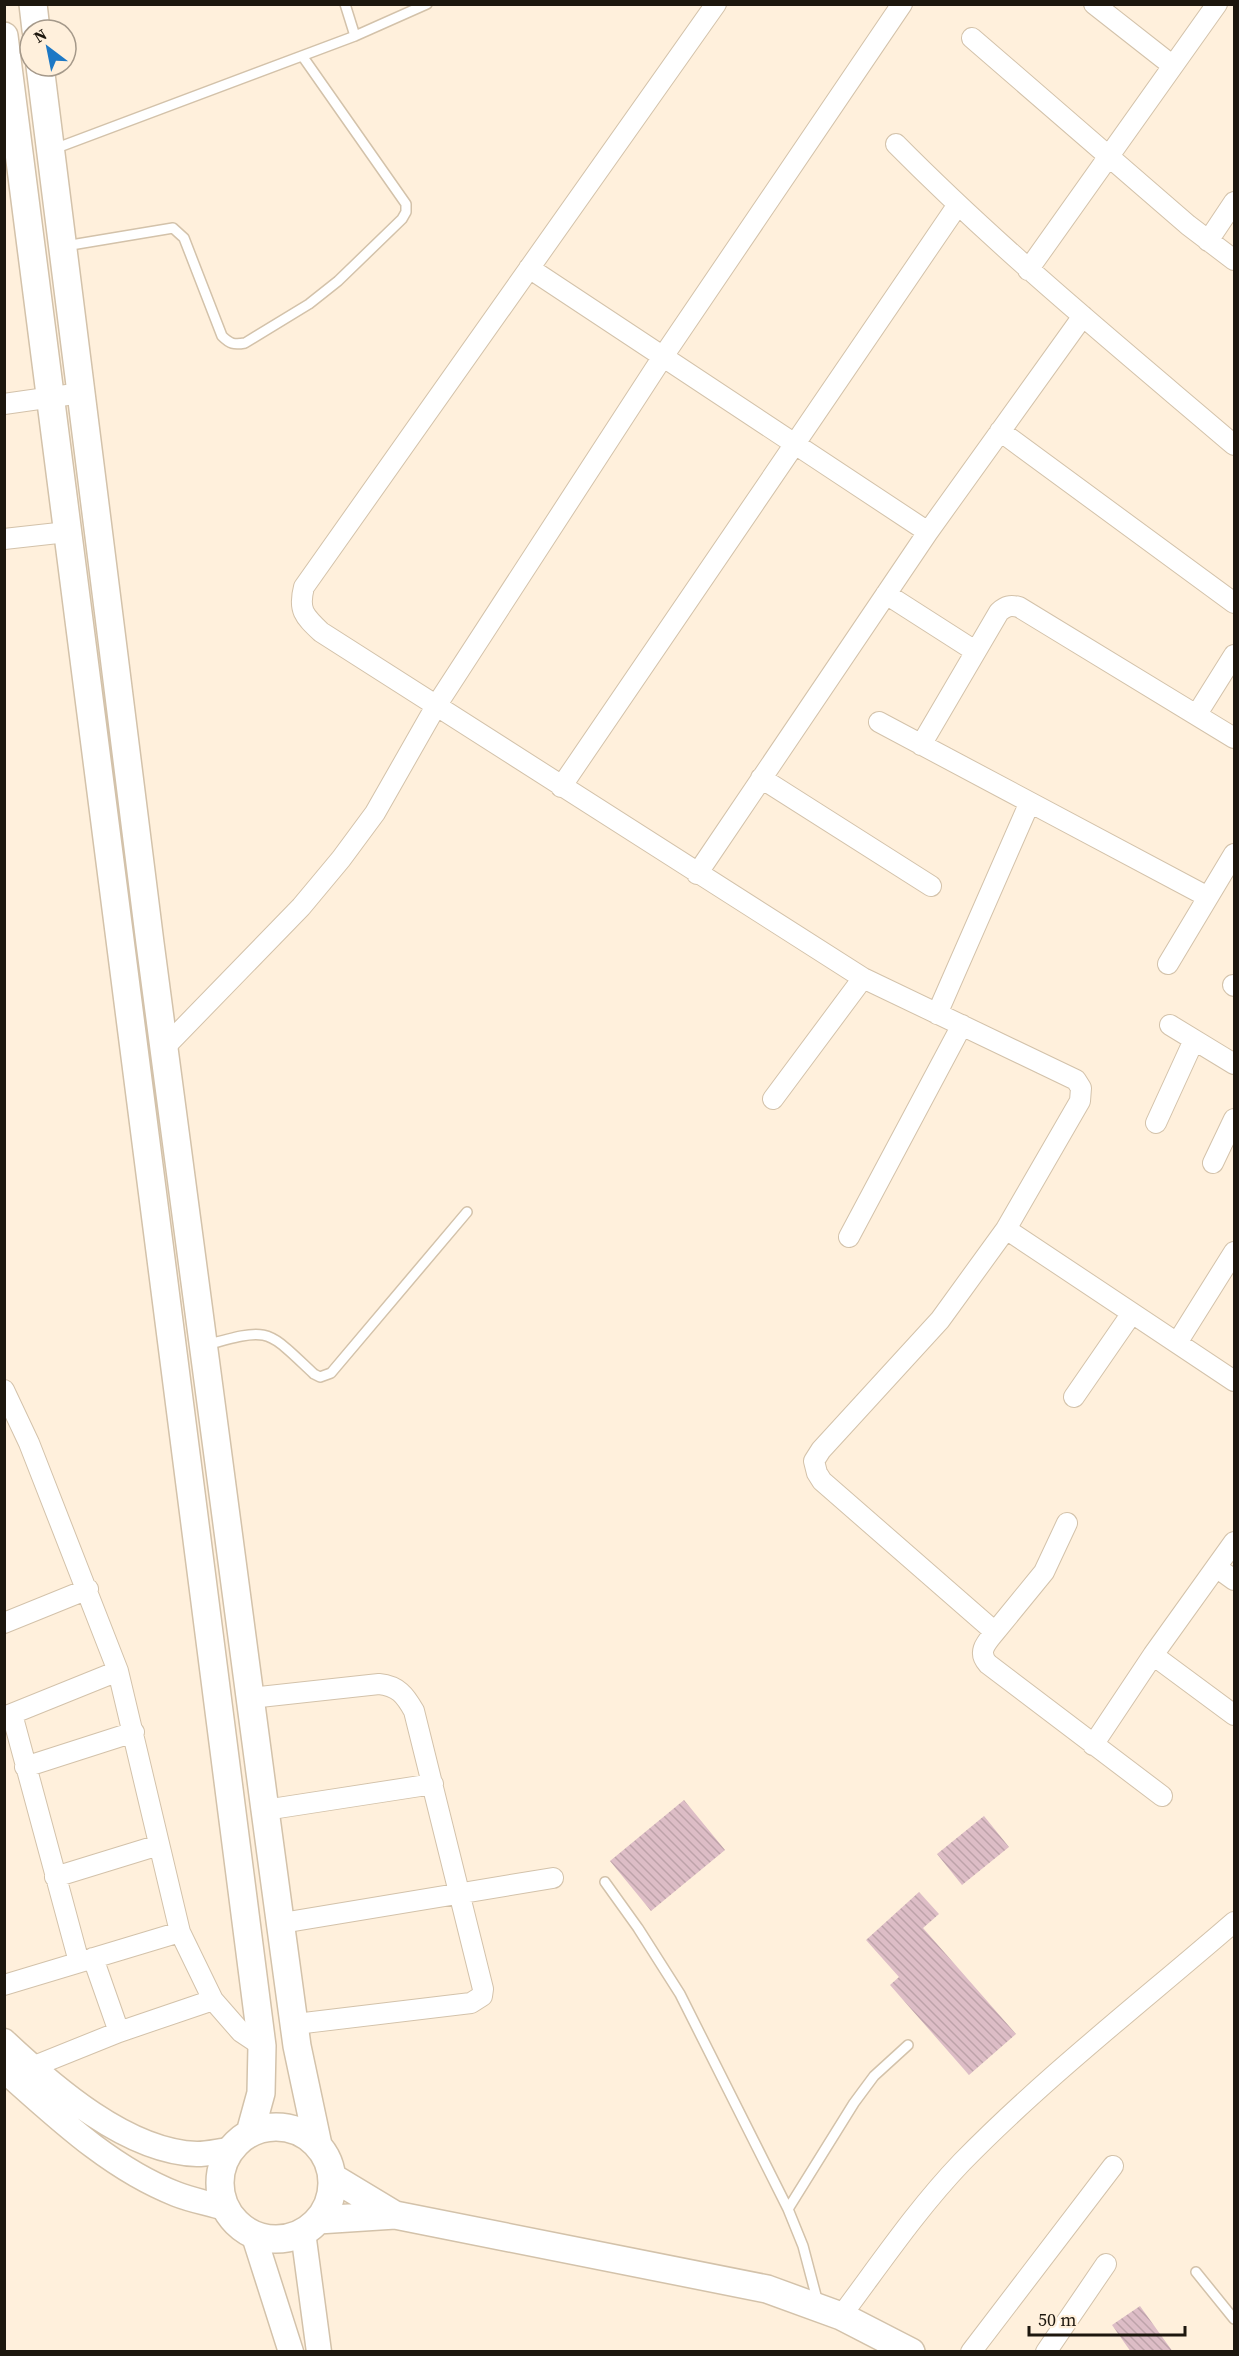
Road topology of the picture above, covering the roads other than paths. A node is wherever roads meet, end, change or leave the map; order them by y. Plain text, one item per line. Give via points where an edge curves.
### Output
1 (345, 4) edge
2 (427, 4) edge
3 (716, 4) edge
4 (902, 4) edge
5 (1094, 4) edge
6 (1217, 4) edge
7 (4, 36) edge
8 (355, 36) junction
9 (972, 38) dead end
10 (303, 57) junction
11 (1173, 66) junction
12 (42, 78) edge
13 (46, 114) junction
14 (15, 116) junction
15 (896, 144) dead end
16 (52, 150) junction
17 (1110, 155) junction
18 (1234, 202) edge
19 (957, 206) junction
20 (1208, 241) junction
21 (62, 246) junction
22 (1234, 260) edge
23 (530, 268) junction
24 (1028, 270) junction
25 (1083, 316) junction
26 (662, 358) junction
27 (81, 393) junction
28 (50, 397) junction
29 (4, 404) edge
30 (1000, 431) junction
31 (794, 445) junction
32 (1234, 445) edge
33 (67, 532) junction
34 (928, 532) junction
35 (4, 539) edge
36 (886, 594) junction
37 (1234, 603) edge
38 (975, 651) junction
39 (1234, 655) edge
40 (120, 705) junction
41 (436, 706) junction
42 (89, 709) junction
43 (1197, 714) junction
44 (879, 722) dead end
45 (1234, 738) edge
46 (921, 745) junction
47 (761, 778) junction
48 (561, 787) junction
49 (1029, 804) junction
50 (1234, 854) edge
51 (698, 874) junction
52 (931, 886) dead end
53 (1208, 897) junction
54 (1168, 964) dead end
55 (863, 978) junction
56 (937, 1014) junction
57 (1170, 1025) dead end
58 (962, 1026) junction
59 (1194, 1040) junction
60 (164, 1048) junction
61 (1234, 1064) edge
62 (169, 1085) junction
63 (138, 1089) junction
64 (773, 1099) dead end
65 (1234, 1119) edge
66 (1156, 1123) dead end
67 (1213, 1162) dead end
68 (467, 1212) dead end
69 (1006, 1229) junction
70 (849, 1237) dead end
71 (1234, 1252) edge
72 (1132, 1313) junction
73 (1177, 1343) junction
74 (204, 1345) junction
75 (1234, 1381) edge
76 (4, 1390) edge
77 (1074, 1397) dead end
78 (1067, 1523) dead end
79 (1234, 1542) edge
80 (1216, 1567) junction
81 (1234, 1580) edge
82 (88, 1589) junction
83 (4, 1623) edge
84 (995, 1632) junction
85 (1153, 1654) junction
86 (118, 1671) junction
87 (251, 1698) junction
88 (8, 1715) edge
89 (1234, 1715) edge
90 (134, 1732) junction
91 (1093, 1745) junction
92 (25, 1767) junction
93 (433, 1784) junction
94 (1162, 1796) dead end
95 (265, 1810) junction
96 (159, 1845) junction
97 (55, 1877) junction
98 (553, 1878) dead end
99 (605, 1882) dead end
100 (460, 1894) junction
101 (1234, 1922) edge
102 (282, 1923) junction
103 (180, 1932) junction
104 (86, 1960) junction
105 (4, 1985) edge
106 (213, 2000) junction
107 (296, 2024) junction
108 (119, 2032) junction
109 (4, 2041) edge
110 (908, 2045) dead end
111 (262, 2046) junction
112 (32, 2067) junction
113 (4, 2070) edge
114 (250, 2133) junction
115 (318, 2145) junction
116 (230, 2150) junction
117 (1113, 2166) dead end
118 (332, 2177) junction
119 (224, 2208) junction
120 (788, 2209) junction
121 (395, 2215) junction
122 (311, 2226) junction
123 (254, 2236) junction
124 (1106, 2264) dead end
125 (1196, 2272) dead end
126 (830, 2312) junction
127 (1234, 2319) edge
128 (291, 2352) edge
129 (319, 2352) edge
130 (911, 2352) edge
131 (971, 2352) edge
132 (1046, 2352) edge

1 - 8 lane
2 - 8 lane
3 - 23 street
4 - 26 street
5 - 11 street
6 - 11 street
7 - 14 main road
8 - 10 lane
9 - 17 street
10 - 16 lane
10 - 21 lane via 406,204 402,219 309,304 245,343 235,345 222,336 184,238 173,228
11 - 17 street
12 - 13 main road
13 - 14 main road
13 - 16 main road
14 - 28 main road
15 - 19 street
16 - 21 main road
17 - 20 street
17 - 24 street
18 - 20 street
19 - 24 street
19 - 31 street
20 - 22 street
21 - 27 main road
23 - 26 street
23 - 41 street via 304,587 300,601 308,620 321,632
24 - 25 street
25 - 30 street
25 - 32 street
26 - 31 street
26 - 41 street
27 - 28 street
27 - 40 main road
28 - 29 street
28 - 33 main road
30 - 34 street
30 - 37 street
31 - 34 street
31 - 48 street
33 - 35 street
33 - 42 main road
34 - 36 street
36 - 38 street
36 - 47 street
38 - 43 street via 999,612 1005,607 1019,607
38 - 46 street
39 - 43 street
40 - 42 main road
40 - 60 main road
41 - 48 street
41 - 60 street via 375,813 341,860 301,907
42 - 63 main road
43 - 45 street
44 - 46 street
46 - 49 street
47 - 51 street
47 - 52 street
48 - 51 street
49 - 53 street
49 - 56 street
50 - 53 street
51 - 55 street
53 - 54 street
55 - 56 street
55 - 64 street
56 - 58 street
57 - 59 street
58 - 69 street via 1070,1077 1081,1088 1080,1101
58 - 70 street
59 - 61 street
59 - 66 street
60 - 62 main road
62 - 63 main road
62 - 74 main road
63 - 111 main road
65 - 67 street
68 - 74 lane via 331,1373 314,1374 270,1335 248,1333
69 - 72 street
69 - 84 street via 940,1320 814,1461 822,1481
71 - 73 street
72 - 73 street
72 - 77 street
73 - 75 street
74 - 87 main road
76 - 82 street
78 - 84 street via 1044,1572
79 - 80 street
80 - 81 street
80 - 85 street
82 - 83 street
82 - 86 street
84 - 91 street via 984,1646 982,1658
85 - 89 street
85 - 91 street
86 - 88 street
86 - 90 street
87 - 93 street via 379,1683 392,1685 404,1694 414,1711
87 - 95 main road
88 - 92 street
90 - 92 street
90 - 96 street
91 - 94 street
92 - 97 street
93 - 95 street
93 - 100 street
95 - 102 main road
96 - 97 street
96 - 103 street
97 - 104 street
98 - 100 street
99 - 120 lane via 680,1994
100 - 102 street
100 - 107 street via 483,1989 477,2001
101 - 126 street via 961,2163
102 - 107 main road
103 - 104 street
103 - 106 street
104 - 105 street
104 - 108 street
106 - 108 street
106 - 111 street via 241,2032
107 - 115 main road
108 - 112 street
109 - 112 street
110 - 120 lane via 867,2085
111 - 114 main road via 261,2092
112 - 116 street via 86,2109 129,2134 161,2147 198,2154
113 - 119 street via 59,2119 138,2175 176,2194
114 - 115 main road via 264,2128 294,2129
114 - 116 main road
115 - 118 main road via 328,2160
116 - 119 main road via 219,2178
117 - 131 street
118 - 121 main road
118 - 122 main road via 329,2204
119 - 123 main road via 242,2229
120 - 126 lane
121 - 122 main road
121 - 126 main road via 767,2289
122 - 123 main road via 292,2238
122 - 129 street
123 - 128 street
124 - 132 street
125 - 127 lane
126 - 130 main road

